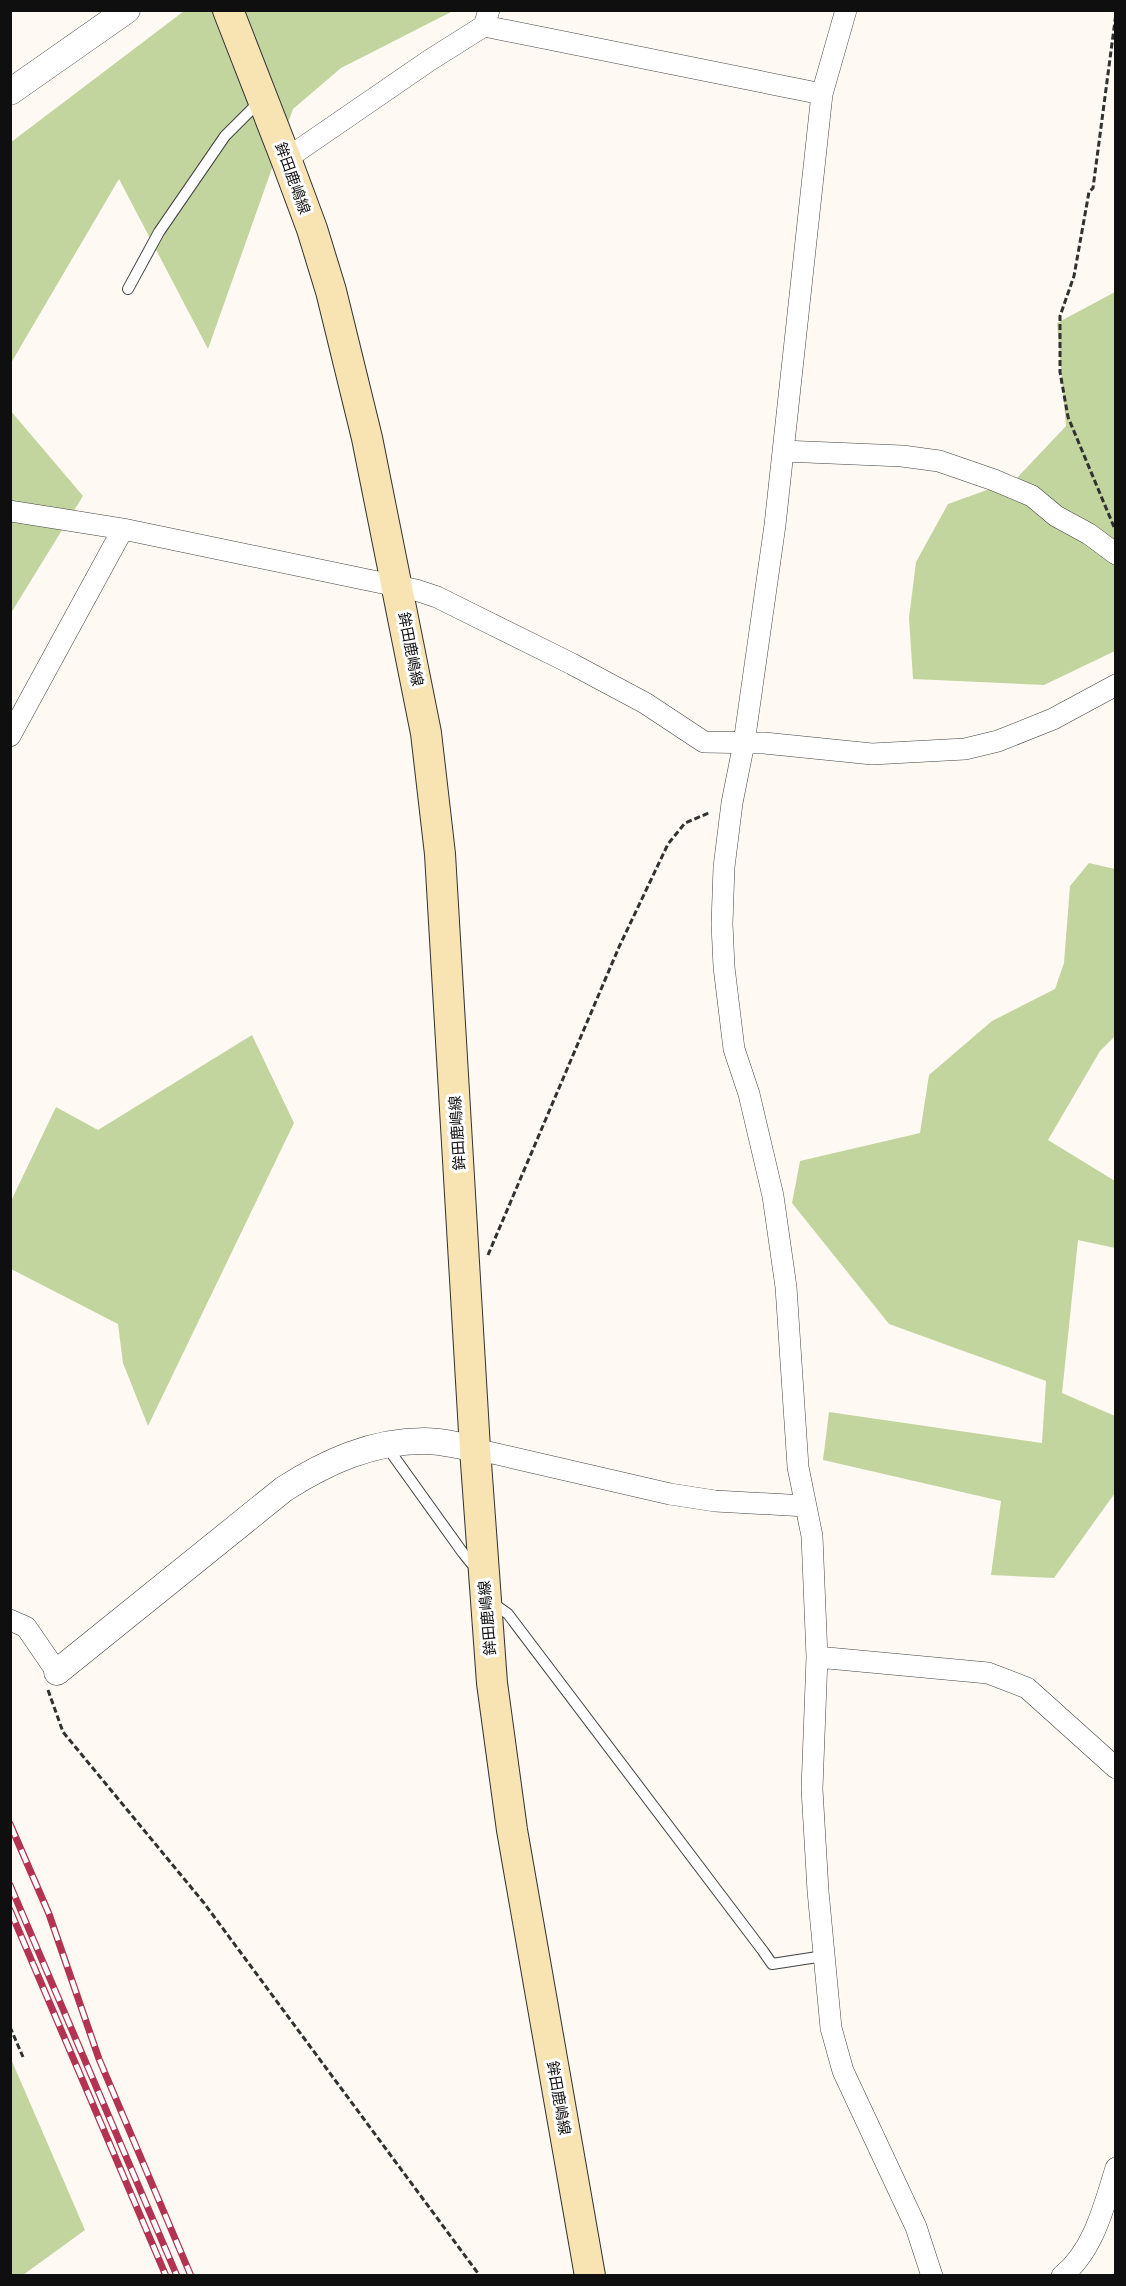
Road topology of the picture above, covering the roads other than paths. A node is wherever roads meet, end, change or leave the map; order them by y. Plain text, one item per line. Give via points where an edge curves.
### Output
1 (127, 10) edge
2 (228, 10) edge
3 (846, 10) edge
4 (486, 18) edge
5 (10, 92) edge
6 (822, 94) junction
7 (263, 97) junction
8 (286, 159) junction
9 (128, 289) dead end
10 (783, 450) junction
11 (10, 512) edge
12 (123, 529) junction
13 (1116, 554) edge
14 (398, 585) junction
15 (1116, 685) edge
16 (10, 736) edge
17 (744, 743) junction
18 (385, 1444) junction
19 (475, 1449) junction
20 (806, 1506) junction
21 (484, 1583) junction
22 (10, 1620) edge
23 (817, 1657) junction
24 (57, 1672) joint
25 (1116, 1768) edge
26 (824, 1956) junction
27 (1116, 2168) edge
28 (590, 2276) edge
29 (932, 2276) edge
30 (1062, 2276) edge

1 - 5 street
2 - 7 main road, 鉾田鹿嶋線
3 - 6 street
4 - 6 street
4 - 8 street
6 - 10 street
7 - 8 main road, 鉾田鹿嶋線
7 - 9 lane via 225,136 159,232
8 - 14 main road, 鉾田鹿嶋線 via 312,229 347,348
10 - 13 street via 939,461 1032,496
10 - 17 street
11 - 12 street
12 - 14 street
12 - 16 street
14 - 17 street via 437,597 572,664 645,703 704,742
14 - 19 main road, 鉾田鹿嶋線 via 426,733 440,854
15 - 17 street via 1053,719 998,741 965,749 872,754
17 - 20 street via 724,867 724,967 734,1049 773,1196 786,1287 798,1467
18 - 19 street via 424,1441
18 - 21 lane
18 - 24 street via 312,1471 284,1489
19 - 20 street via 670,1494
19 - 21 main road, 鉾田鹿嶋線
20 - 23 street via 812,1536
21 - 26 lane via 772,1964
21 - 28 main road, 鉾田鹿嶋線 via 492,1683 512,1830
22 - 24 street via 26,1627
23 - 25 street via 988,1673 1008,1680 1027,1688
23 - 26 street via 812,1789
26 - 29 street via 831,2028 843,2071 915,2227
27 - 30 street via 1091,2241

